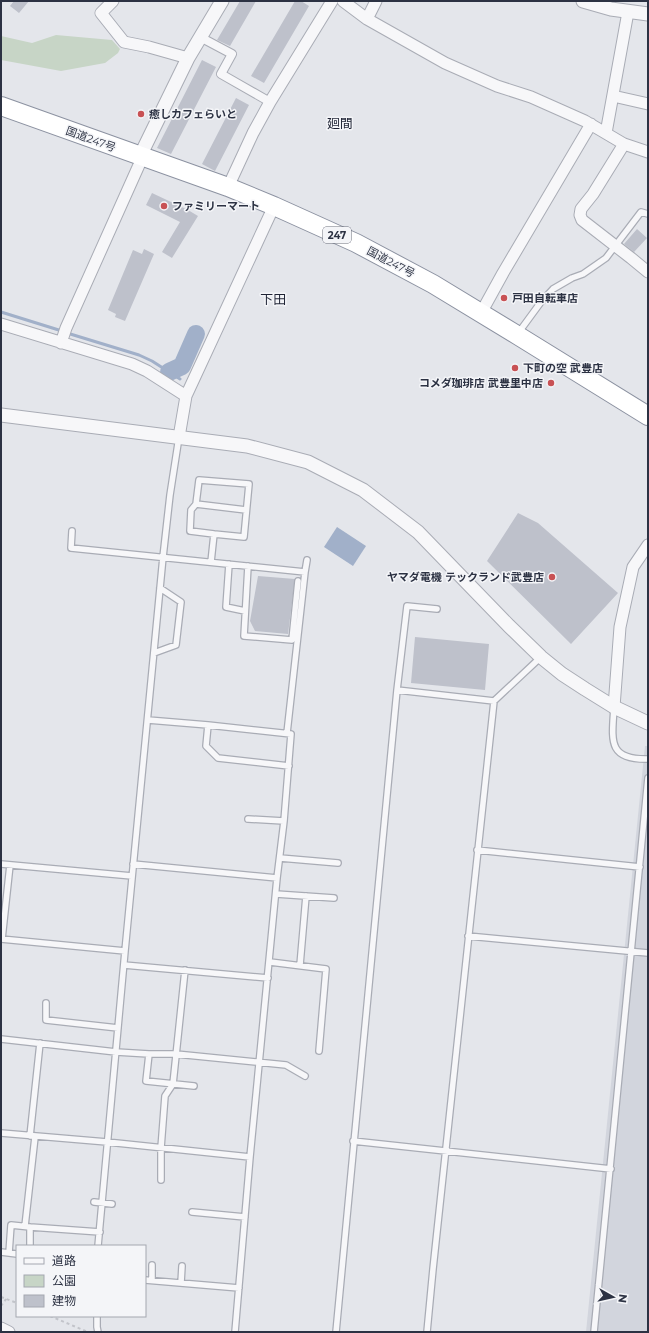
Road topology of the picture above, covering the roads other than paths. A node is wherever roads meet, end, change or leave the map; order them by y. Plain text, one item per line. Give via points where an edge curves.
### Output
1 (113, 1) edge
2 (222, 1) edge
3 (332, 1) edge
4 (343, 1) edge
5 (376, 1) edge
6 (583, 1) edge
7 (628, 12) junction
8 (648, 14) edge
9 (366, 19) junction
10 (200, 37) junction
11 (188, 58) junction
12 (613, 96) junction
13 (270, 102) junction
14 (648, 104) edge
15 (1, 106) edge
16 (591, 124) junction
17 (606, 133) junction
18 (624, 144) junction
19 (648, 152) edge
20 (141, 157) junction
21 (228, 187) junction
22 (274, 206) junction
23 (648, 214) edge
24 (615, 245) junction
25 (648, 272) edge
26 (481, 313) junction
27 (1, 324) edge
28 (517, 334) junction
29 (63, 336) junction
30 (186, 396) junction
31 (1, 415) edge
32 (648, 416) edge
33 (179, 437) junction
34 (196, 504) junction
35 (246, 510) junction
36 (72, 531) dead end
37 (214, 534) junction
38 (648, 545) edge
39 (163, 557) junction
40 (307, 560) dead end
41 (211, 562) junction
42 (229, 564) junction
43 (248, 566) junction
44 (305, 572) junction
45 (298, 581) dead end
46 (160, 588) junction
47 (437, 609) dead end
48 (245, 611) junction
49 (154, 652) junction
50 (541, 657) junction
51 (397, 690) junction
52 (494, 701) junction
53 (614, 707) junction
54 (148, 720) junction
55 (648, 723) edge
56 (208, 724) junction
57 (288, 733) junction
58 (648, 759) edge
59 (289, 766) junction
60 (648, 778) edge
61 (248, 819) dead end
62 (284, 821) junction
63 (477, 850) junction
64 (280, 858) junction
65 (338, 863) dead end
66 (1, 864) edge
67 (10, 864) junction
68 (133, 864) junction
69 (640, 867) junction
70 (132, 876) junction
71 (277, 878) junction
72 (276, 894) junction
73 (306, 896) junction
74 (334, 898) dead end
75 (468, 936) junction
76 (2, 939) edge
77 (125, 952) junction
78 (632, 952) junction
79 (648, 953) edge
80 (270, 962) junction
81 (124, 965) junction
82 (300, 965) junction
83 (185, 970) junction
84 (268, 978) junction
85 (46, 1002) dead end
86 (118, 1028) junction
87 (1, 1039) edge
88 (40, 1043) junction
89 (319, 1051) dead end
90 (116, 1052) junction
91 (148, 1054) junction
92 (176, 1054) junction
93 (258, 1063) junction
94 (306, 1076) dead end
95 (173, 1084) junction
96 (194, 1086) dead end
97 (1, 1134) edge
98 (33, 1136) junction
99 (353, 1141) junction
100 (107, 1142) junction
101 (161, 1148) junction
102 (445, 1151) junction
103 (250, 1157) junction
104 (611, 1169) junction
105 (161, 1180) dead end
106 (94, 1202) dead end
107 (102, 1204) junction
108 (112, 1204) dead end
109 (192, 1212) dead end
110 (245, 1217) junction
111 (27, 1226) junction
112 (100, 1232) junction
113 (30, 1245) edge
114 (98, 1245) edge
115 (1, 1252) edge
116 (9, 1253) junction
117 (16, 1254) edge
118 (152, 1265) dead end
119 (182, 1266) dead end
120 (146, 1280) edge
121 (152, 1280) junction
122 (181, 1283) junction
123 (239, 1288) junction
124 (97, 1317) edge
125 (1, 1328) edge
126 (10, 1332) edge
127 (98, 1332) edge
128 (235, 1332) edge
129 (336, 1332) edge
130 (427, 1332) edge
131 (594, 1332) edge

1 - 11 street via 101,13 124,42
2 - 10 street
3 - 13 street
4 - 9 street
5 - 9 street
6 - 7 street
7 - 8 street
7 - 12 street
9 - 16 street via 445,63
10 - 11 street
10 - 13 street via 232,54 221,74
11 - 20 street
12 - 14 street
12 - 17 street
13 - 21 street
15 - 20 highway, 国道247号 / 247
16 - 17 street
16 - 26 street
17 - 18 street
18 - 19 street
18 - 24 street via 581,209 580,215 582,220
20 - 21 highway, 国道247号 / 247
20 - 29 street
21 - 22 highway, 国道247号 / 247
22 - 26 highway, 国道247号 / 247 via 356,243
22 - 30 street
23 - 24 lane via 641,212
24 - 25 street
24 - 28 lane via 606,258 583,274 553,289
26 - 28 highway, 国道247号 / 247
27 - 29 street
28 - 32 highway, 国道247号 / 247
29 - 30 street via 139,366
30 - 33 street
31 - 33 street
33 - 39 lane
33 - 50 street via 247,446 308,462 362,490 418,532
34 - 35 lane
34 - 35 lane via 199,480 249,484
34 - 37 lane via 191,510 190,531
35 - 37 lane via 244,537
36 - 39 lane via 71,548
37 - 41 lane
38 - 53 street via 633,567 620,627
39 - 41 lane
39 - 46 lane
40 - 44 lane
41 - 42 lane
42 - 43 lane
42 - 48 lane via 226,607
43 - 44 lane
43 - 48 lane
44 - 57 lane
45 - 48 lane via 292,640 244,636
46 - 49 lane
46 - 49 lane via 181,602 176,645
47 - 51 lane via 407,606
49 - 54 lane
50 - 52 lane
50 - 53 street
51 - 52 lane
51 - 99 lane
52 - 63 lane
53 - 55 street
53 - 58 lane via 613,743 618,753 628,758
54 - 56 lane
54 - 68 lane
56 - 57 lane
56 - 59 lane via 206,746 218,758
57 - 59 lane via 291,734
59 - 62 lane
60 - 69 lane
61 - 62 lane
62 - 64 lane
63 - 69 lane
63 - 75 lane
64 - 65 lane
64 - 71 lane
66 - 67 lane
67 - 70 lane
67 - 76 lane
68 - 70 lane
68 - 71 lane
69 - 78 lane
70 - 77 lane
71 - 72 lane
72 - 73 lane
72 - 80 lane
73 - 74 lane
73 - 82 lane
75 - 78 lane
75 - 102 lane
76 - 77 lane
77 - 81 lane
78 - 79 lane
78 - 104 lane
80 - 82 lane
80 - 84 lane
81 - 83 lane
81 - 86 lane
82 - 89 lane via 326,969
83 - 84 lane
83 - 92 lane
84 - 93 lane
85 - 86 lane via 46,1020
86 - 90 lane
87 - 88 lane
88 - 90 lane
88 - 98 lane
90 - 91 lane
90 - 100 lane
91 - 92 lane
91 - 95 lane via 146,1081
92 - 93 lane
92 - 95 lane
93 - 94 lane via 286,1065
93 - 103 lane
95 - 96 lane
95 - 101 lane via 165,1096
97 - 98 lane
98 - 100 lane
98 - 111 lane
99 - 102 lane
99 - 129 lane
100 - 101 lane
100 - 107 lane
101 - 103 lane
101 - 105 lane
102 - 104 lane
102 - 130 lane
103 - 110 lane
104 - 131 lane
106 - 107 lane
107 - 108 lane
107 - 112 lane
109 - 110 lane
110 - 123 lane
111 - 112 lane
111 - 113 lane
111 - 116 lane via 11,1225
112 - 114 lane
115 - 116 lane
116 - 117 lane
118 - 121 lane
119 - 122 lane
120 - 121 lane
121 - 122 lane
122 - 123 lane
123 - 128 lane
124 - 127 lane
125 - 126 street

